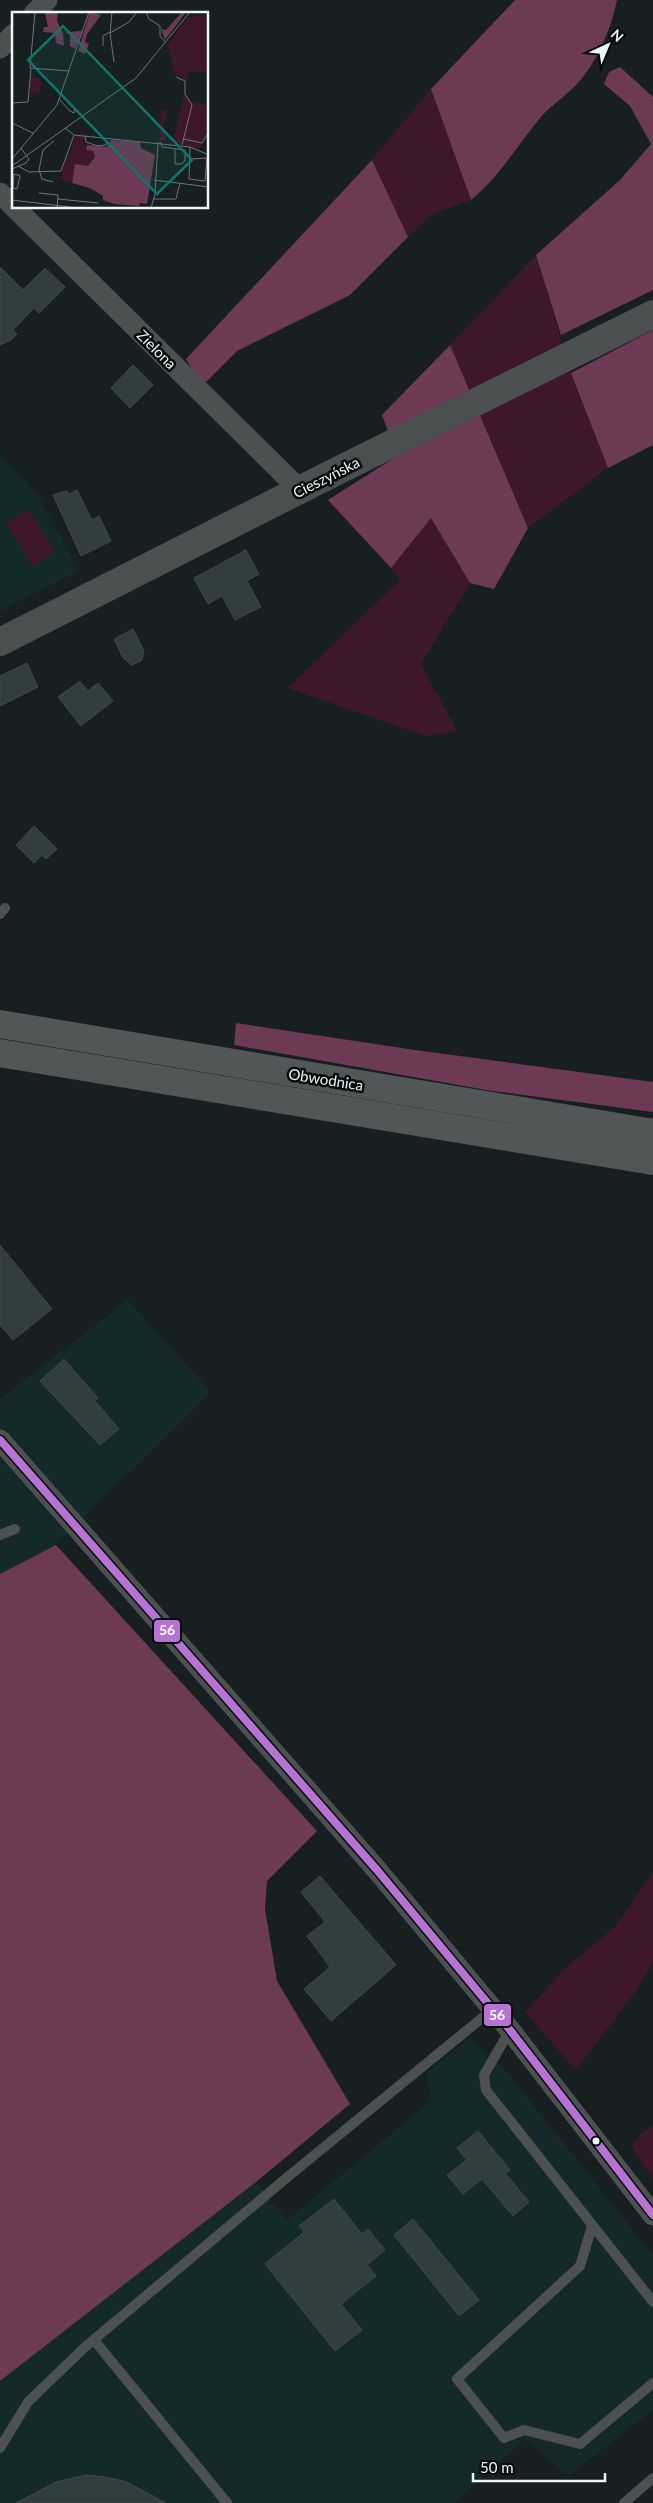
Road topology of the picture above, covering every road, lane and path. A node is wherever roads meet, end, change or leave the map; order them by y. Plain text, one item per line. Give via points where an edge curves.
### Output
1 (47, 0) edge
2 (36, 12) edge
3 (12, 36) edge
4 (0, 48) edge
5 (0, 193) edge
6 (12, 205) edge
7 (16, 209) edge
8 (653, 314) edge
9 (300, 490) junction
10 (0, 642) edge
11 (0, 1024) edge
12 (0, 1053) edge
13 (653, 1133) edge
14 (653, 1161) edge
15 (0, 1440) edge
16 (15, 1529) dead end
17 (0, 1535) edge
18 (493, 2009) junction
19 (510, 2030) junction
20 (653, 2215) edge
21 (592, 2226) junction
22 (653, 2302) edge
23 (94, 2340) junction
24 (653, 2383) edge
25 (0, 2448) edge
26 (653, 2479) edge
27 (227, 2503) edge
28 (624, 2503) edge

1 - 2 street
3 - 4 street
5 - 6 street, Zielona
7 - 9 street, Zielona
8 - 9 street, Cieszyńska
9 - 10 street, Cieszyńska
11 - 13 main road, Obwodnica
12 - 14 main road, Obwodnica
15 - 18 street via 377,1870
16 - 17 lane
18 - 19 street
18 - 23 lane
19 - 20 street
19 - 21 lane via 484,2075 486,2090
21 - 22 lane
21 - 24 lane via 580,2266 456,2379 504,2438 524,2430 580,2444
23 - 25 lane via 28,2402
23 - 27 lane
26 - 28 lane

